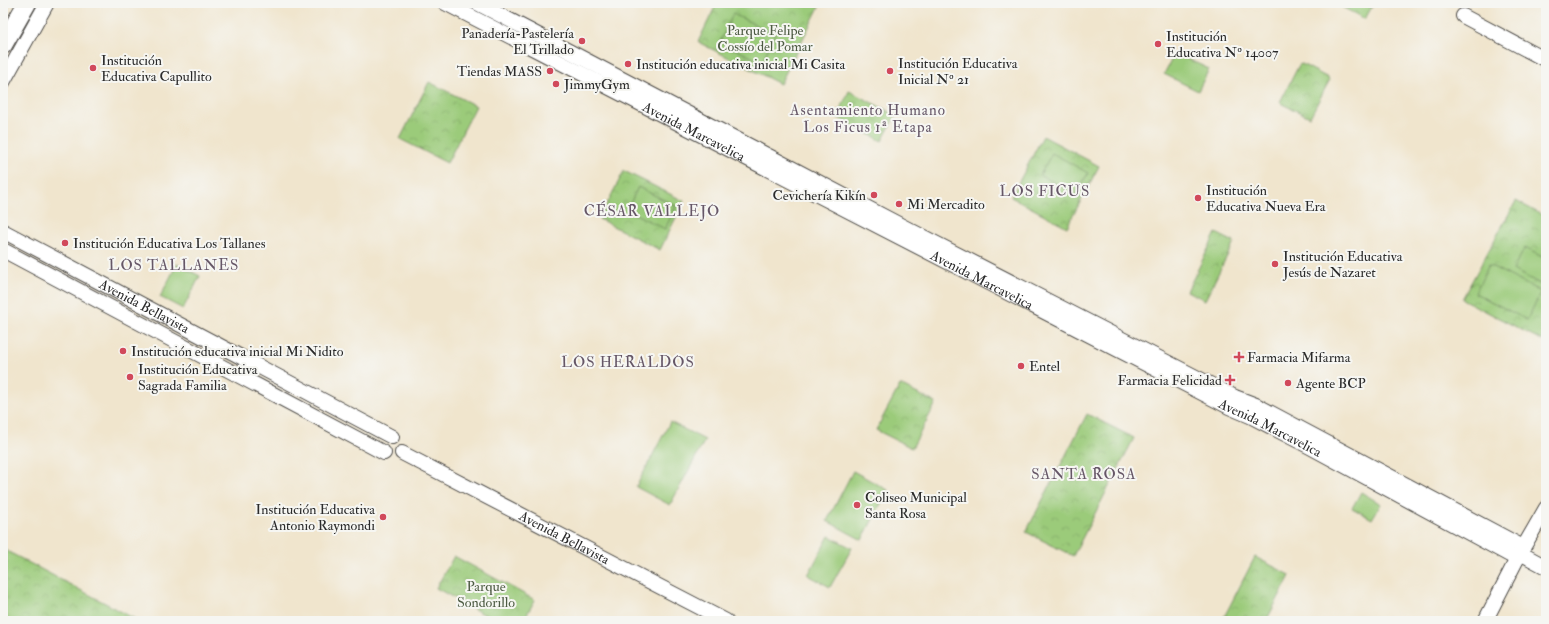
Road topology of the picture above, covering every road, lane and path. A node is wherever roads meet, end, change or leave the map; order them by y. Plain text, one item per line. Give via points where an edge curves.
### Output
1 (14, 3) edge
2 (27, 3) edge
3 (47, 3) edge
4 (444, 3) edge
5 (476, 3) edge
6 (1463, 16) dead end
7 (3, 23) edge
8 (3, 45) edge
9 (1546, 60) edge
10 (3, 82) edge
11 (3, 231) edge
12 (3, 250) edge
13 (125, 296) junction
14 (117, 311) junction
15 (175, 322) junction
16 (167, 338) junction
17 (1232, 402) junction
18 (360, 421) junction
19 (352, 436) junction
20 (392, 437) dead end
21 (384, 453) dead end
22 (402, 453) dead end
23 (1546, 508) edge
24 (1520, 553) junction
25 (1546, 567) edge
26 (726, 621) edge
27 (1485, 621) edge

1 - 7 highway
2 - 8 highway
3 - 10 street
4 - 17 street, Avenida Marcavelica
5 - 17 street, Avenida Marcavelica
6 - 9 street
11 - 13 street, Avenida Bellavista
12 - 14 street, Avenida Bellavista
13 - 14 street
13 - 15 street, Avenida Bellavista
14 - 16 street, Avenida Bellavista
15 - 16 street
15 - 18 street, Avenida Bellavista
16 - 19 street, Avenida Bellavista
17 - 24 street, Avenida Marcavelica via 1253,410 1310,447
18 - 19 street
18 - 20 street, Avenida Bellavista
19 - 21 street, Avenida Bellavista
22 - 26 street, Avenida Bellavista
23 - 24 street
24 - 25 street, Avenida Marcavelica
24 - 27 street

